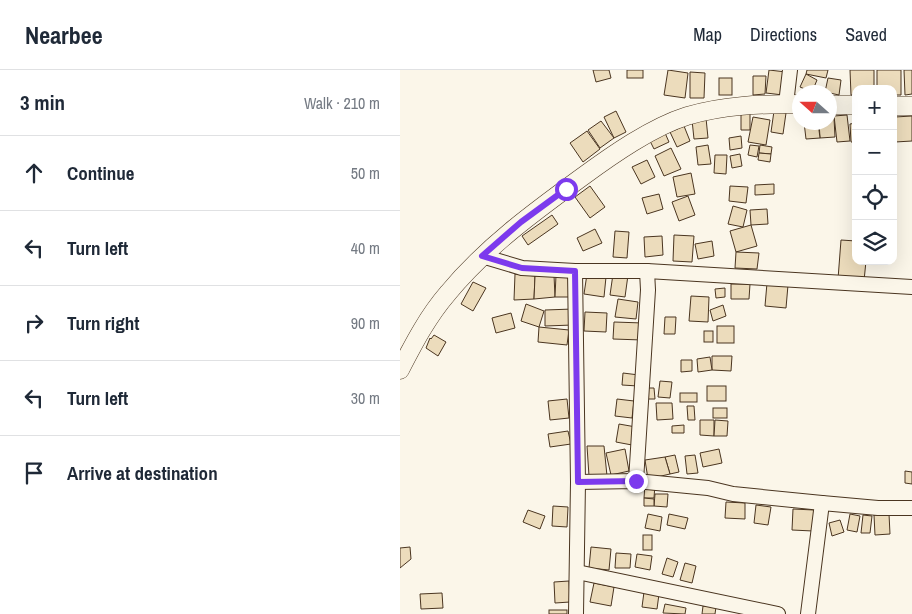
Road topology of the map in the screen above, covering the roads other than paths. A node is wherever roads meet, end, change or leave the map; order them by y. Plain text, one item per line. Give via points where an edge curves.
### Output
1 (790, 70) edge
2 (792, 93) edge
3 (792, 104) edge
4 (837, 105) edge
5 (852, 105) edge
6 (897, 106) edge
7 (912, 106) edge
8 (482, 256) junction
9 (575, 271) junction
10 (647, 271) junction
11 (912, 286) edge
12 (400, 370) edge
13 (636, 481) junction
14 (578, 482) junction
15 (822, 503) junction
16 (912, 508) edge
17 (577, 572) junction
18 (576, 614) edge
19 (778, 614) edge
20 (808, 614) edge

1 - 2 street
3 - 8 street via 717,108 685,116 652,132 611,156 521,222
4 - 5 street
6 - 7 street
8 - 9 street via 522,268
8 - 12 street via 447,294 418,336
9 - 10 street
9 - 14 street
10 - 11 street
10 - 13 street
13 - 14 street
13 - 15 street
14 - 17 street
15 - 16 street
15 - 20 street
17 - 18 street
17 - 19 street

